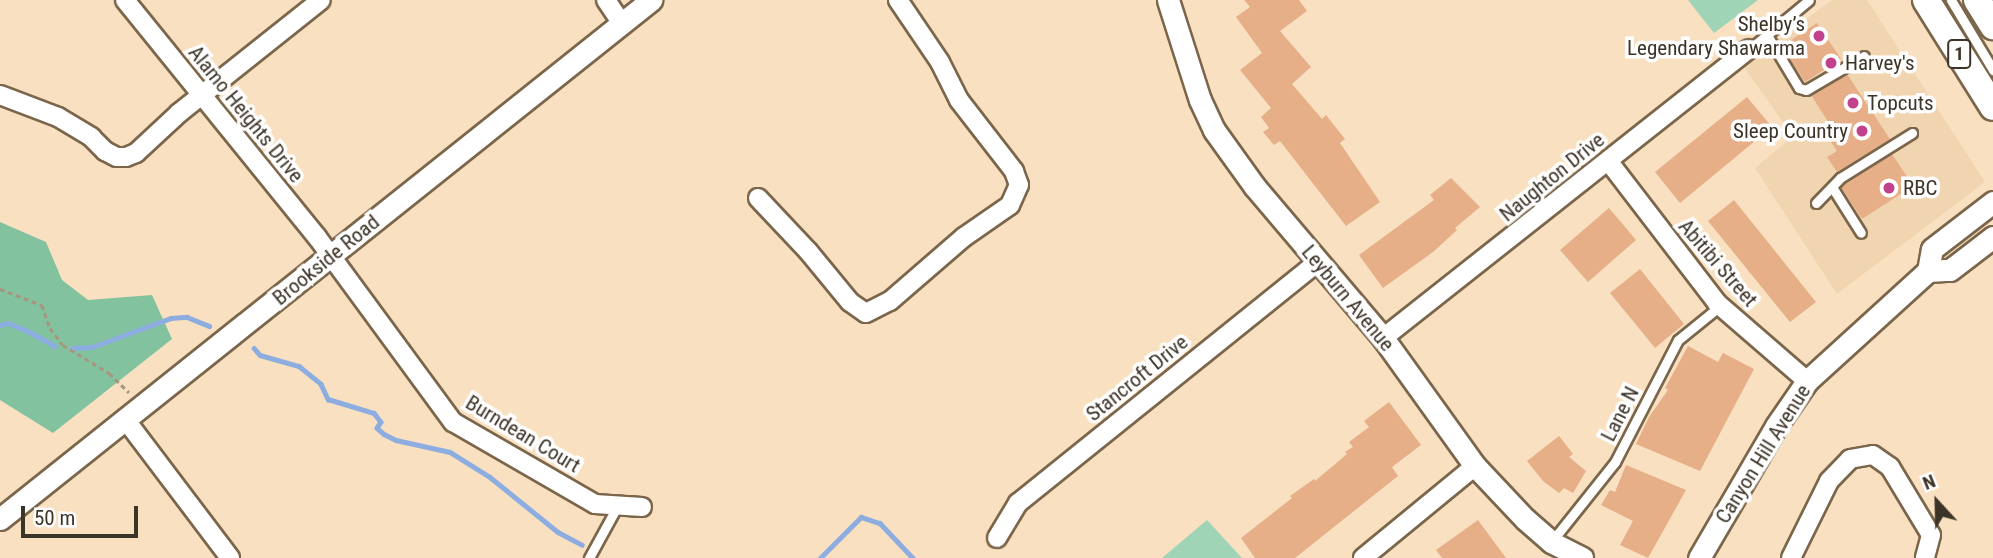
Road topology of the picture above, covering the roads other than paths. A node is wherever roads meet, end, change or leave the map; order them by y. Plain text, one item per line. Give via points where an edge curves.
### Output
1 (125, 0) edge
2 (321, 0) edge
3 (606, 0) edge
4 (651, 0) edge
5 (898, 0) edge
6 (1168, 0) edge
7 (1809, 0) edge
8 (1926, 0) edge
9 (1951, 0) edge
10 (1977, 0) edge
11 (622, 24) junction
12 (1993, 26) edge
13 (1767, 35) junction
14 (1750, 48) joint
15 (1864, 56) dead end
16 (1993, 70) edge
17 (0, 95) edge
18 (202, 95) junction
19 (1993, 107) edge
20 (1912, 132) dead end
21 (1609, 162) junction
22 (1832, 187) junction
23 (758, 198) dead end
24 (1993, 202) edge
25 (1816, 203) dead end
26 (1861, 233) dead end
27 (1993, 237) edge
28 (331, 256) junction
29 (1317, 263) junction
30 (1928, 271) junction
31 (1720, 306) junction
32 (1383, 338) junction
33 (1808, 381) junction
34 (125, 419) junction
35 (1475, 466) junction
36 (618, 505) junction
37 (642, 507) dead end
38 (0, 519) edge
39 (997, 538) dead end
40 (1551, 541) junction
41 (230, 558) edge
42 (589, 558) edge
43 (1363, 558) edge
44 (1581, 558) edge
45 (1699, 558) edge
46 (1791, 558) edge
47 (1925, 558) edge

1 - 18 street, Alamo Heights Drive
2 - 18 street
3 - 11 street
4 - 11 street, Brookside Road
5 - 23 street via 940,62 959,100 1014,172 1019,185 1010,205 964,237 890,301 866,313 850,302
6 - 29 street, Leyburn Avenue via 1214,130
7 - 13 lane
8 - 19 main road, 1
9 - 16 lane
10 - 12 main road, 1
11 - 28 street, Brookside Road
13 - 14 lane
13 - 15 lane via 1799,88 1806,90
14 - 21 street, Naughton Drive
17 - 18 street via 58,117 105,151 126,157
18 - 28 street, Alamo Heights Drive
20 - 22 lane
21 - 31 street, Abitibi Street
21 - 32 street, Naughton Drive
22 - 25 lane
22 - 26 lane
24 - 30 street, Canyon Hill Avenue via 1932,249
27 - 30 street, Canyon Hill Avenue via 1950,270
28 - 34 street, Brookside Road
28 - 36 street, Burndean Court via 453,422 595,504
29 - 32 street, Leyburn Avenue
29 - 39 street, Stancroft Drive via 1018,503
30 - 33 street, Canyon Hill Avenue
31 - 33 street, Abitibi Street
31 - 40 lane, Lane N via 1678,340 1615,462
32 - 35 street, Leyburn Avenue
33 - 45 street, Canyon Hill Avenue via 1776,426
34 - 38 street, Brookside Road
34 - 41 street
35 - 40 street, Leyburn Avenue
35 - 43 street
36 - 37 street, Burndean Court
36 - 42 lane
40 - 44 street, Leyburn Avenue
46 - 47 street via 1829,481 1850,459 1873,455 1891,467 1931,535

